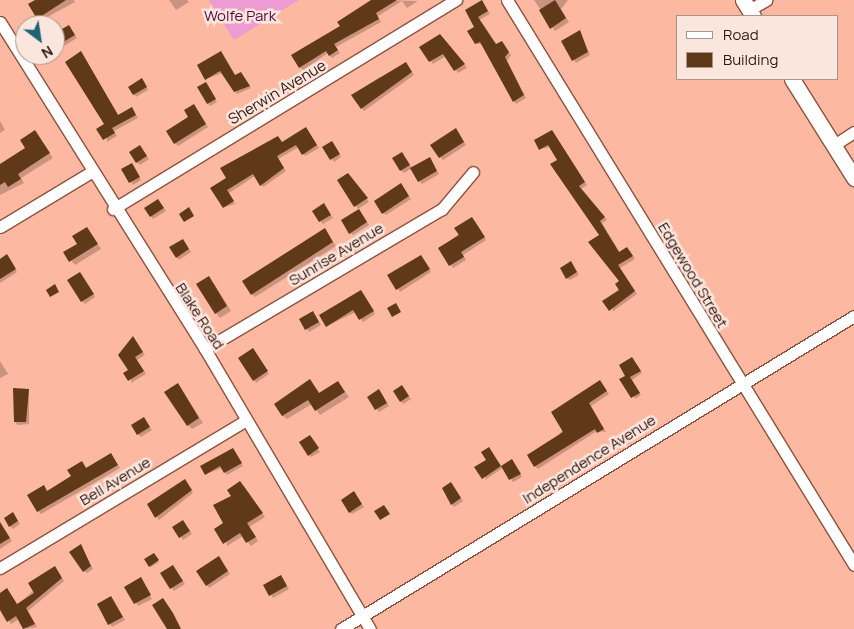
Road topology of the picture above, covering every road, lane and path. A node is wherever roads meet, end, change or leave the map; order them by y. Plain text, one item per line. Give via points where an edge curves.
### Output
1 (456, 0) edge
2 (506, 0) edge
3 (766, 0) edge
4 (748, 9) edge
5 (0, 22) edge
6 (793, 80) edge
7 (854, 132) edge
8 (834, 145) junction
9 (91, 172) junction
10 (473, 172) dead end
11 (854, 178) edge
12 (113, 209) junction
13 (0, 227) edge
14 (854, 316) edge
15 (205, 349) junction
16 (741, 383) junction
17 (246, 420) junction
18 (854, 565) edge
19 (0, 568) edge
20 (362, 616) junction
21 (340, 629) edge
22 (370, 629) edge

1 - 12 street, Sherwin Avenue
2 - 16 street, Edgewood Street
3 - 4 street
5 - 9 street, Blake Road
6 - 8 main road
7 - 8 street
8 - 11 main road
9 - 12 street, Blake Road
9 - 13 street
10 - 15 street, Sunrise Avenue via 442,208
12 - 15 street, Blake Road
14 - 16 street, Independence Avenue
15 - 17 street, Blake Road
16 - 18 street, Edgewood Street
16 - 20 street, Independence Avenue
17 - 19 street, Bell Avenue
17 - 20 street, Blake Road
20 - 21 street, Independence Avenue
20 - 22 street, Blake Road

